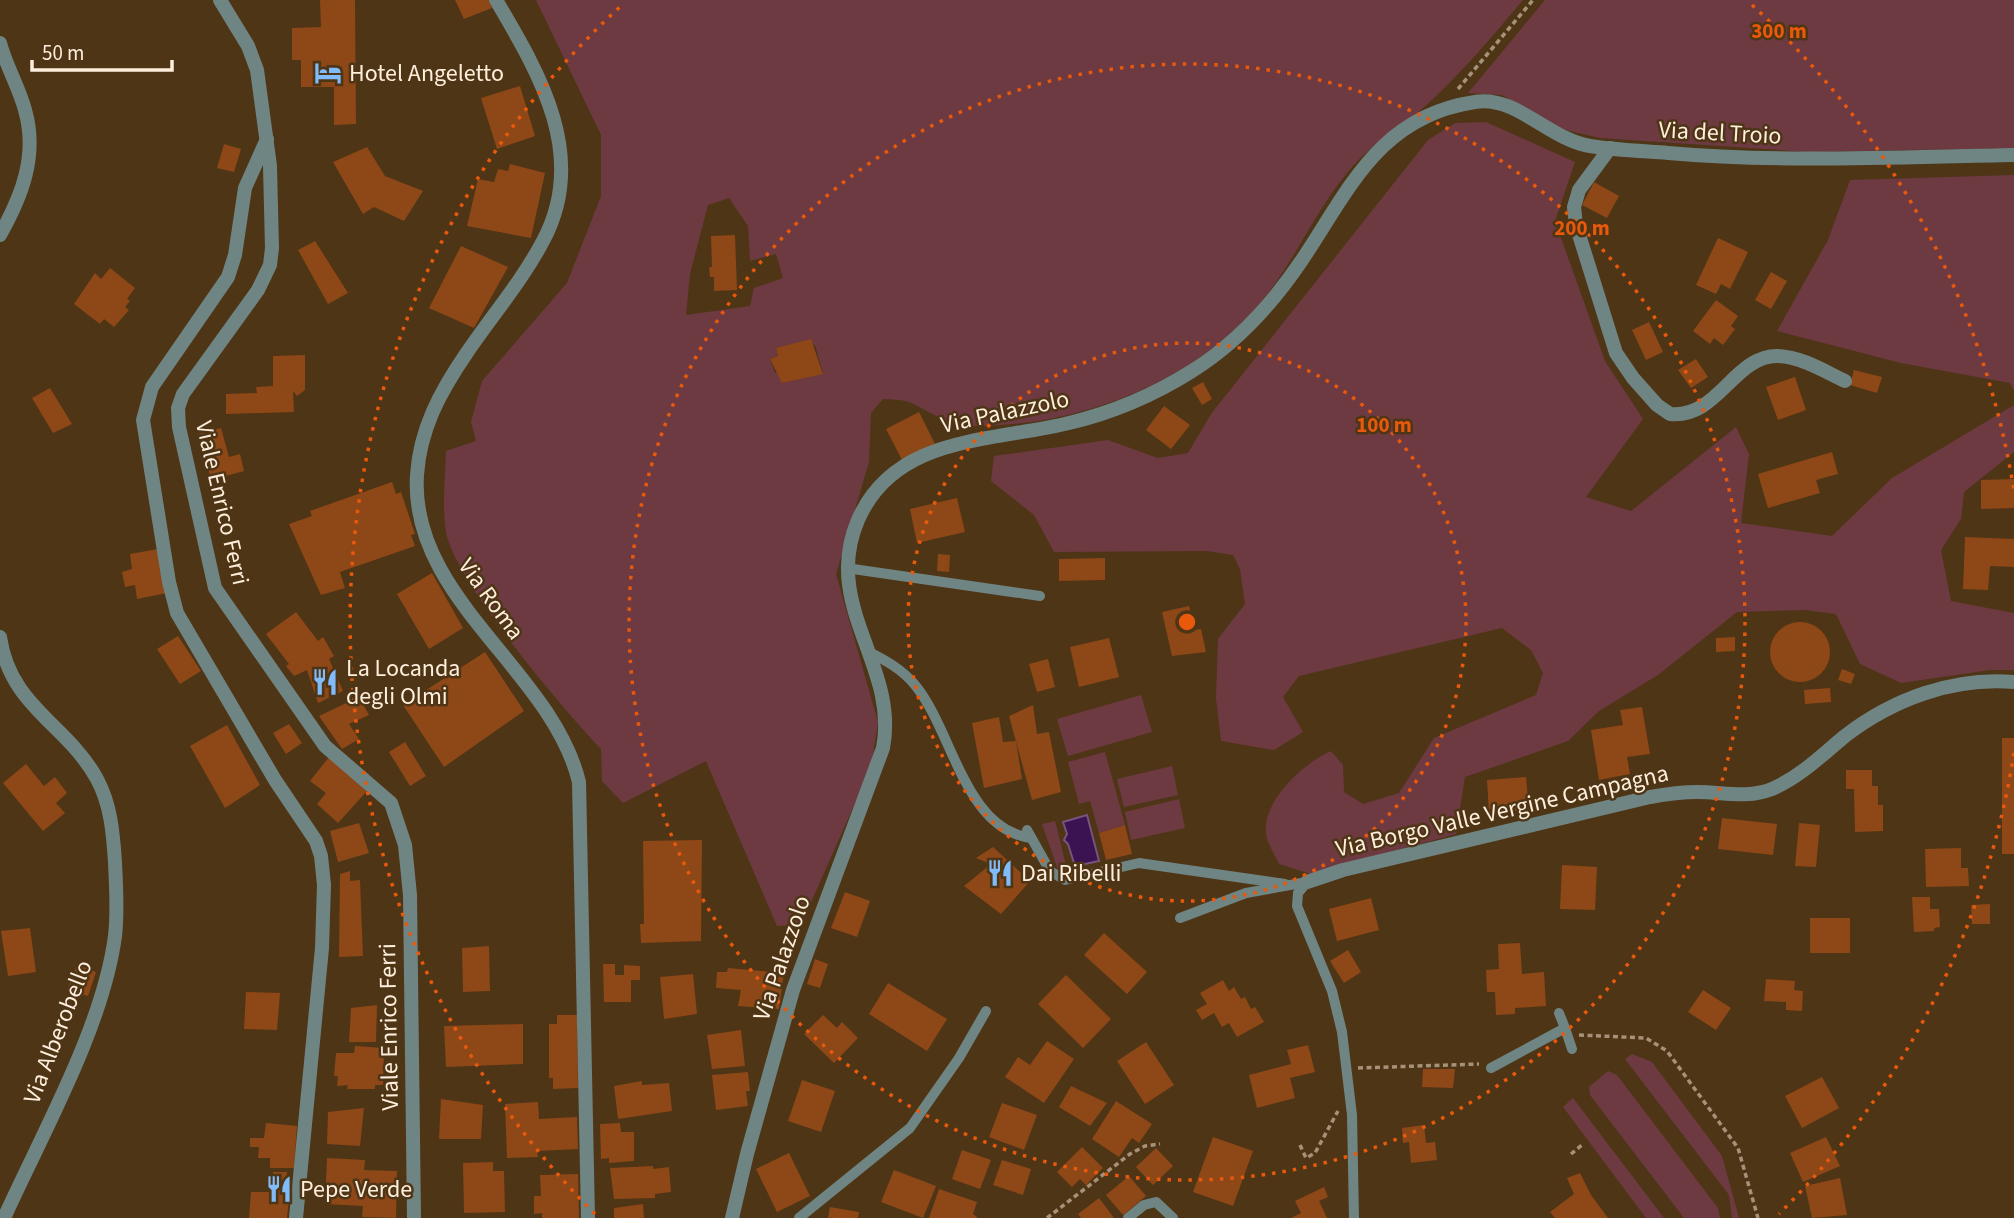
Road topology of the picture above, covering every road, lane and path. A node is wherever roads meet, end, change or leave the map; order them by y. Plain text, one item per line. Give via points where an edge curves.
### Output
1 (220, 0) edge
2 (496, 0) edge
3 (1533, 0) edge
4 (0, 43) edge
5 (1436, 114) junction
6 (267, 138) junction
7 (1610, 148) junction
8 (2014, 155) edge
9 (0, 235) edge
10 (1845, 381) dead end
11 (846, 568) junction
12 (1040, 596) dead end
13 (0, 637) edge
14 (867, 651) junction
15 (2014, 682) edge
16 (1307, 882) junction
17 (1285, 884) junction
18 (1180, 918) dead end
19 (986, 1011) dead end
20 (1559, 1013) dead end
21 (1567, 1033) junction
22 (1572, 1049) dead end
23 (1495, 1066) joint
24 (1346, 1068) junction
25 (1349, 1087) junction
26 (1160, 1144) dead end
27 (1583, 1144) dead end
28 (1300, 1145) dead end
29 (1571, 1154) dead end
30 (4, 1218) edge
31 (296, 1218) edge
32 (414, 1218) edge
33 (588, 1218) edge
34 (732, 1218) edge
35 (799, 1218) edge
36 (1047, 1218) edge
37 (1128, 1218) edge
38 (1173, 1218) edge
39 (1354, 1218) edge
40 (1758, 1218) edge

1 - 6 street, Viale Enrico Ferri via 255,63
2 - 33 street, Via Roma via 553,109 562,157 559,191 552,222 533,259 438,398 420,454 417,494 444,576 555,727 579,782
3 - 5 path
4 - 9 street via 25,109 30,147 25,182
5 - 7 street, Via del Troio via 1475,102 1497,103 1569,141
5 - 11 street, Via Palazzolo via 1392,138 1367,160 1281,288 1248,326 1208,360 1168,385 1097,415 1040,430 951,444 917,457 869,499 856,525
6 - 31 street via 245,188 228,277 152,387 143,420 177,613 321,856 322,948
6 - 32 street, Viale Enrico Ferri via 273,214 270,265 258,290 187,386 179,401 178,420 212,581 220,598 330,752 378,789 391,803 398,821 410,885
7 - 8 street, Via del Troio via 1764,159
7 - 10 street via 1579,190 1574,216 1610,340 1623,365 1657,405 1670,414 1691,411 1722,392 1750,364 1772,356 1798,360
11 - 12 lane
11 - 14 street, Via Palazzolo via 851,603
13 - 30 street, Via Alberobello via 8,672 18,690 83,760 106,797 117,902 112,951 96,1009
14 - 17 lane via 896,666 916,685 988,818 1012,834 1029,834 1050,870 1065,880 1139,863
14 - 34 street, Via Palazzolo via 882,699 883,748 793,990
15 - 16 street, Via Borgo Valle Vergine Campagna via 1961,684 1908,699 1855,729 1794,777 1763,792 1650,797
16 - 17 lane
16 - 24 lane via 1298,893 1297,906 1336,1005
17 - 18 lane via 1245,893
19 - 35 lane via 910,1128
20 - 21 lane
21 - 22 lane
21 - 23 lane
21 - 40 path via 1636,1037 1661,1046 1738,1148
23 - 24 path
24 - 25 lane
25 - 28 path via 1315,1153 1306,1158
25 - 39 lane
26 - 36 path via 1130,1154
27 - 29 path
37 - 38 lane via 1156,1202

